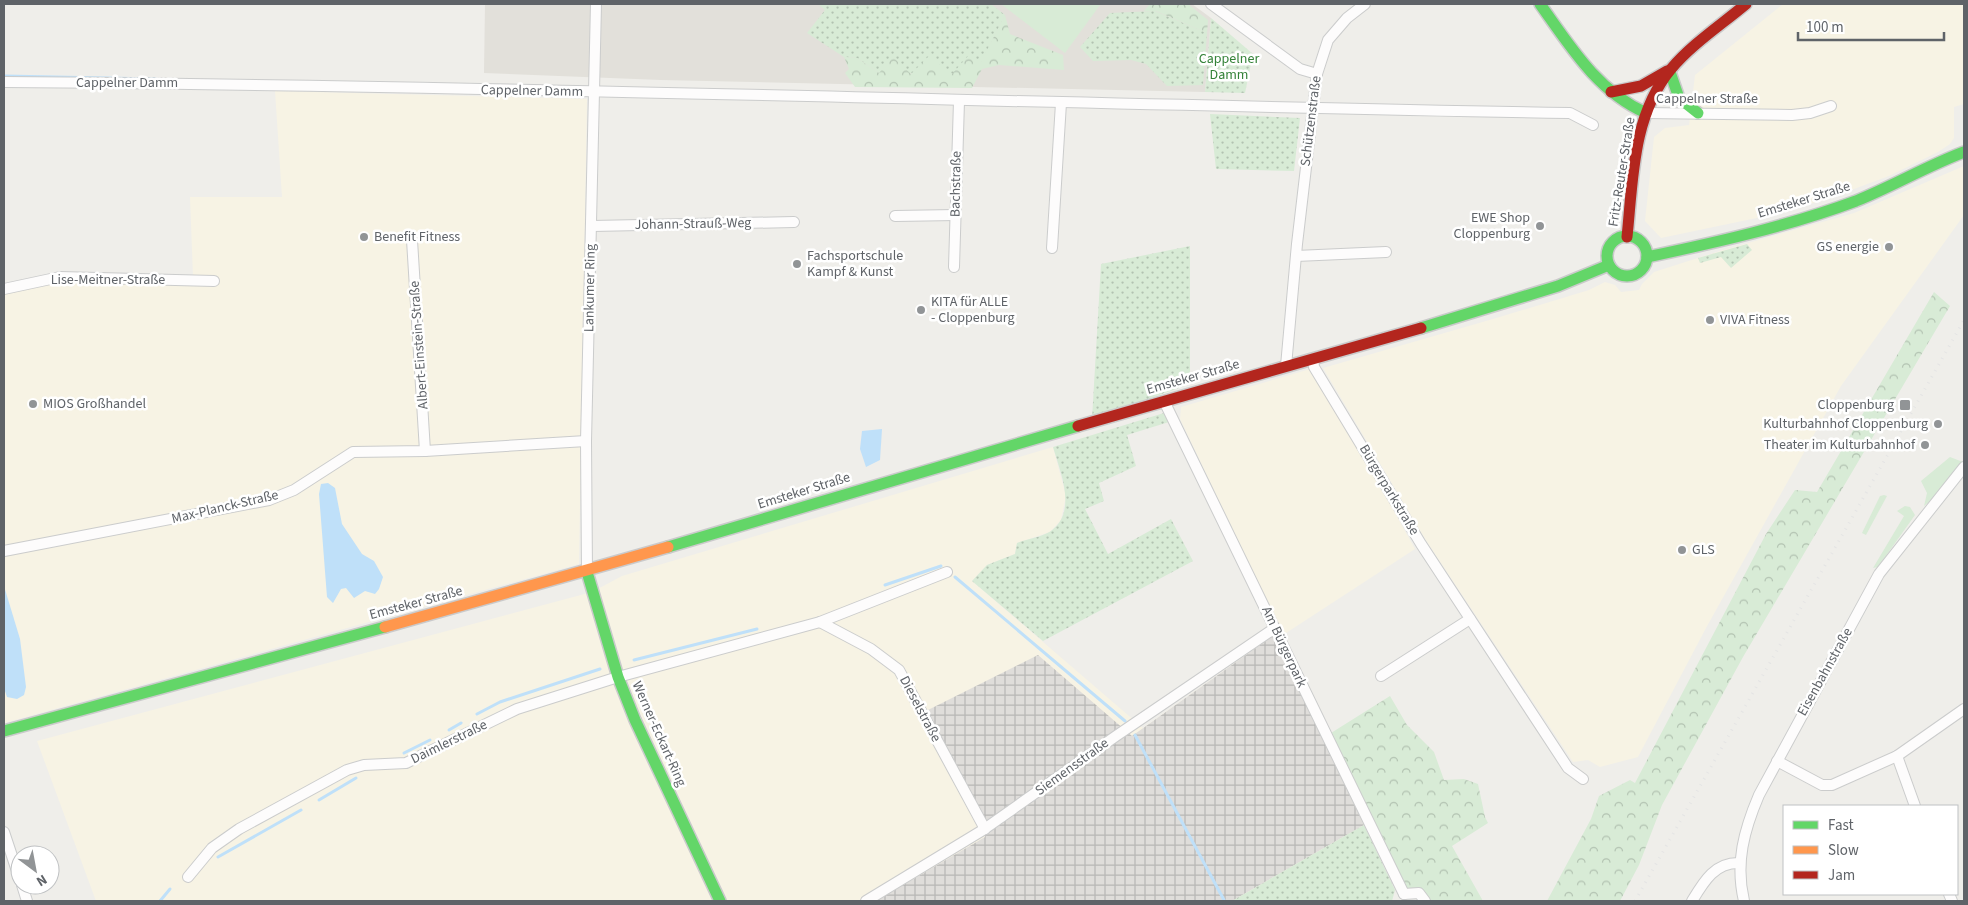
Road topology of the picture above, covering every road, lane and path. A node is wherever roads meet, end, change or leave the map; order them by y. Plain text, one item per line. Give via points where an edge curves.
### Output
1 (596, 4) edge
2 (1211, 4) edge
3 (1365, 4) edge
4 (1540, 4) edge
5 (1746, 4) edge
6 (1673, 68) junction
7 (1317, 74) junction
8 (4, 82) edge
9 (594, 92) junction
10 (1611, 92) junction
11 (959, 101) junction
12 (1061, 104) junction
13 (1831, 106) dead end
14 (1312, 108) junction
15 (1646, 113) junction
16 (1698, 113) junction
17 (1593, 125) dead end
18 (1964, 152) edge
19 (956, 215) junction
20 (895, 216) dead end
21 (794, 222) dead end
22 (592, 226) junction
23 (1627, 236) junction
24 (412, 240) dead end
25 (1052, 248) dead end
26 (1386, 252) dead end
27 (1296, 256) junction
28 (1647, 256) junction
29 (1609, 265) junction
30 (954, 267) dead end
31 (214, 281) dead end
32 (4, 289) edge
33 (1313, 358) junction
34 (1286, 366) junction
35 (1164, 401) junction
36 (586, 441) junction
37 (425, 451) junction
38 (1964, 467) edge
39 (4, 550) edge
40 (587, 572) junction
41 (947, 572) dead end
42 (1470, 619) junction
43 (820, 622) junction
44 (1275, 628) junction
45 (1381, 676) dead end
46 (618, 677) junction
47 (1964, 709) edge
48 (4, 731) edge
49 (1897, 756) junction
50 (1777, 761) junction
51 (1583, 780) dead end
52 (1915, 805) edge
53 (985, 829) junction
54 (4, 832) edge
55 (10, 850) edge
56 (1740, 862) junction
57 (188, 876) dead end
58 (1402, 898) edge
59 (720, 901) edge
60 (866, 901) edge
61 (1425, 901) edge
62 (1692, 901) edge
63 (1744, 901) edge

1 - 9 street, Lankumer Ring
2 - 7 street via 1300,69
3 - 7 street, Schützenstraße via 1347,18 1328,40
4 - 10 street, Cappelner Straße via 1587,68
5 - 6 street, Fritz-Reuter-Straße
6 - 10 street via 1642,86
6 - 15 street, Fritz-Reuter-Straße via 1653,95
6 - 16 street via 1679,98
7 - 14 street, Schützenstraße
8 - 9 street, Cappelner Damm
9 - 11 street, Cappelner Damm
9 - 22 street, Lankumer Ring
10 - 15 street, Cappelner Straße via 1632,108
11 - 12 street, Cappelner Damm
11 - 19 street, Bachstraße
12 - 14 street, Cappelner Damm
12 - 25 street
13 - 16 street, Cappelner Straße via 1801,114
14 - 17 street, Cappelner Damm via 1570,113
14 - 27 street, Schützenstraße
15 - 16 street, Cappelner Straße
15 - 23 street, Fritz-Reuter-Straße
18 - 28 street, Emsteker Straße via 1841,206 1708,244
19 - 20 street
19 - 30 street, Bachstraße
21 - 22 street, Johann-Strauß-Weg
22 - 36 street, Lankumer Ring
23 - 28 street via 1639,240
23 - 29 street via 1611,245 1607,254
24 - 37 street, Albert-Einstein-Straße
26 - 27 street
27 - 34 street, Schützenstraße
28 - 29 street via 1643,268 1634,275 1622,276
29 - 33 street, Emsteker Straße via 1479,312
31 - 32 street, Lise-Meitner-Straße via 60,278
33 - 34 street, Emsteker Straße
33 - 42 street, Bürgerparkstraße via 1314,367
34 - 35 street, Emsteker Straße
35 - 40 street, Emsteker Straße
35 - 44 street, Am Bürgerpark
36 - 37 street, Max-Planck-Straße
36 - 40 street, Lankumer Ring
37 - 39 street, Max-Planck-Straße via 353,452 294,490 268,500
38 - 50 street, Eisenbahnstraße via 1878,574
40 - 46 street, Werner-Eckart-Ring
40 - 48 street, Emsteker Straße
41 - 43 street
42 - 45 street
42 - 51 street, Bürgerparkstraße via 1568,768
43 - 46 street
43 - 53 street, Dieselstraße via 871,649 899,670
44 - 53 street, Siemensstraße
44 - 58 street, Am Bürgerpark
46 - 57 street, Daimlerstraße via 517,709 406,763 364,765 347,770 239,829 212,848
46 - 59 street, Werner-Eckart-Ring
47 - 49 street
49 - 50 street via 1832,785 1822,785
49 - 52 street
50 - 56 street, Eisenbahnstraße via 1746,826
53 - 60 street, Siemensstraße
54 - 55 street
56 - 62 street via 1727,862 1715,871
56 - 63 street, Eisenbahnstraße
58 - 61 street, Am Bürgerpark via 1419,893

